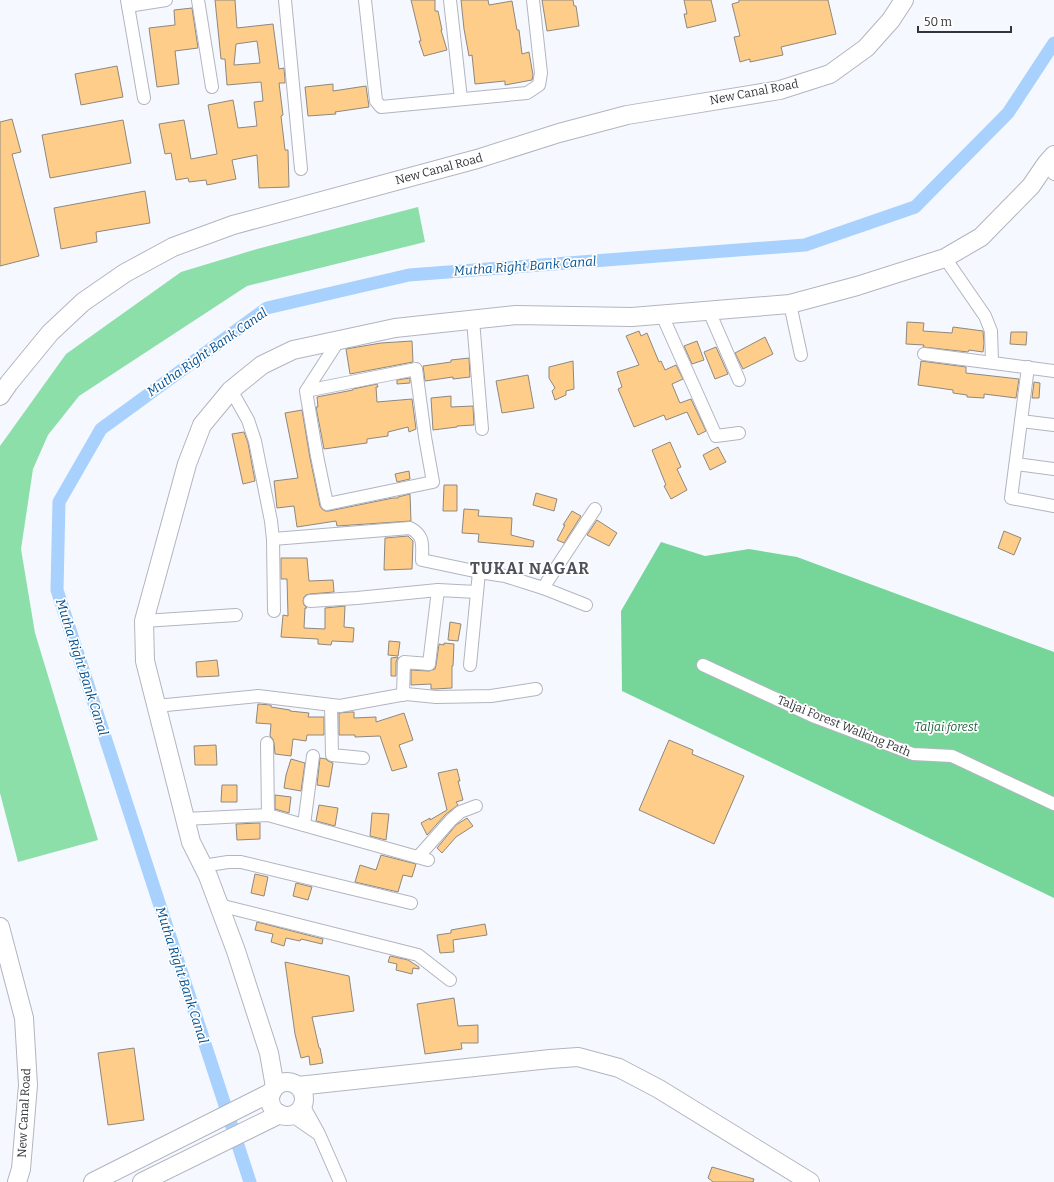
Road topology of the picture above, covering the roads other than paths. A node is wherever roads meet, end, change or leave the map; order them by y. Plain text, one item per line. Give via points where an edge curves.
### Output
1 (166, 0) edge
2 (198, 0) edge
3 (286, 0) edge
4 (365, 0) edge
5 (450, 0) edge
6 (533, 0) edge
7 (904, 0) edge
8 (127, 3) edge
9 (212, 87) dead end
10 (144, 98) dead end
11 (461, 99) junction
12 (1051, 164) edge
13 (301, 169) dead end
14 (944, 258) junction
15 (790, 304) junction
16 (709, 310) junction
17 (662, 315) junction
18 (473, 320) junction
19 (339, 340) junction
20 (924, 354) dead end
21 (801, 355) dead end
22 (992, 362) junction
23 (1028, 367) junction
24 (1054, 371) edge
25 (739, 380) dead end
26 (231, 390) junction
27 (306, 391) junction
28 (0, 396) edge
29 (1021, 421) junction
30 (1054, 425) edge
31 (482, 429) dead end
32 (739, 433) dead end
33 (1016, 464) junction
34 (1054, 469) edge
35 (1054, 506) edge
36 (595, 509) dead end
37 (273, 539) junction
38 (479, 572) junction
39 (543, 588) junction
40 (438, 590) junction
41 (477, 592) junction
42 (310, 601) dead end
43 (586, 605) dead end
44 (274, 611) dead end
45 (236, 615) dead end
46 (144, 621) junction
47 (470, 665) dead end
48 (703, 665) dead end
49 (536, 689) dead end
50 (403, 695) junction
51 (331, 705) junction
52 (156, 706) junction
53 (267, 744) dead end
54 (313, 756) dead end
55 (363, 758) dead end
56 (1054, 804) edge
57 (476, 806) dead end
58 (268, 815) junction
59 (185, 819) junction
60 (304, 825) junction
61 (203, 866) junction
62 (411, 902) dead end
63 (219, 905) junction
64 (0, 927) edge
65 (450, 980) dead end
66 (284, 1100) junction
67 (22, 1178) edge
68 (93, 1182) edge
69 (142, 1182) edge
70 (340, 1182) edge
71 (810, 1182) edge

1 - 8 street
2 - 9 street
3 - 13 street
4 - 11 street via 376,101 381,107
5 - 11 street
6 - 11 street via 541,73 539,85 527,93
7 - 28 street, New Canal Road via 891,20 866,48 830,74 780,90 627,115 477,159 232,225 173,247 125,273 83,302 50,332
8 - 10 street
12 - 14 street via 981,237
14 - 15 street
14 - 22 street via 985,316 991,331
15 - 16 street
15 - 21 street
16 - 17 street
16 - 25 street
17 - 18 street via 516,315
17 - 32 street via 716,436
18 - 19 street via 395,328
18 - 31 street
19 - 26 street via 293,350 262,365
19 - 27 street
20 - 22 street
22 - 23 street
23 - 24 street
23 - 29 street
26 - 37 street via 248,420 255,441
26 - 46 street via 202,425 187,464
27 - 27 street via 327,504 433,482 416,369
29 - 30 street
29 - 33 street
33 - 34 street
33 - 35 street via 1012,498
36 - 39 street
37 - 38 street via 410,528 422,538 422,560
37 - 44 street
38 - 39 street via 505,576
38 - 41 street
39 - 43 street
40 - 41 street
40 - 42 street
40 - 50 street via 429,664 404,662
41 - 47 street
45 - 46 street
46 - 52 street via 144,661
48 - 56 street, Taljai Forest Walking Path via 815,717 913,754 952,756
49 - 50 street via 491,696
50 - 51 street via 340,706
51 - 52 street via 258,696
51 - 55 street via 332,755
52 - 59 street
53 - 58 street
54 - 60 street
57 - 60 street via 460,812 451,820 423,858
58 - 59 street
58 - 60 street
59 - 61 street via 191,842
61 - 62 street via 241,862
61 - 63 street
63 - 65 street via 418,955
63 - 66 street
64 - 67 street, New Canal Road via 24,1018 28,1085
66 - 68 street via 202,1127
66 - 69 street via 209,1149
66 - 70 street via 319,1134
66 - 71 street via 328,1083 578,1057 619,1068 659,1089

